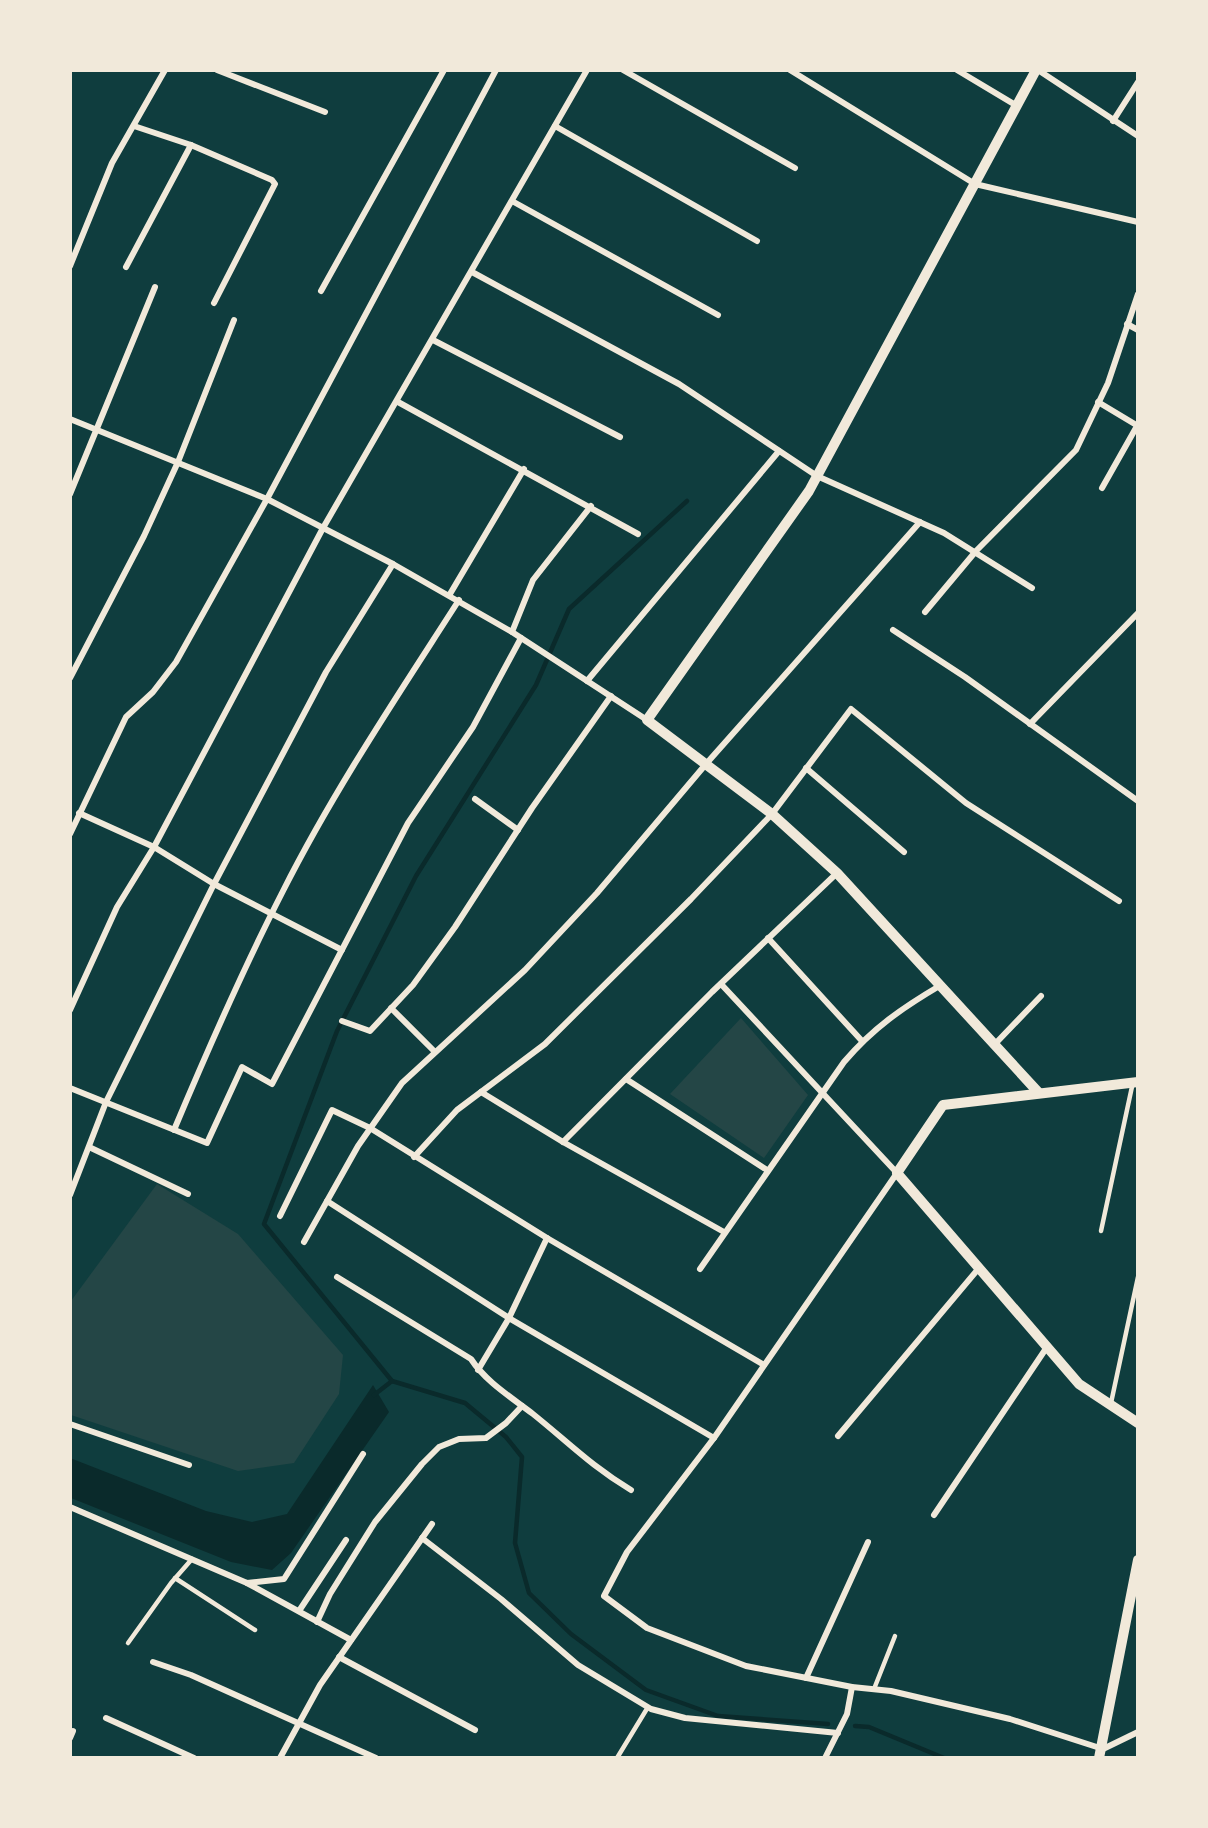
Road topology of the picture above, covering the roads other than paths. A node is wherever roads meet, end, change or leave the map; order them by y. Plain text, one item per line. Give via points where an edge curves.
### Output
1 (165, 70) edge
2 (217, 70) edge
3 (444, 70) edge
4 (496, 70) edge
5 (587, 70) edge
6 (623, 70) edge
7 (790, 70) edge
8 (957, 70) edge
9 (1037, 70) edge
10 (1137, 82) edge
11 (1017, 106) junction
12 (325, 112) dead end
13 (1113, 121) junction
14 (134, 126) junction
15 (555, 126) junction
16 (1137, 136) edge
17 (191, 145) junction
18 (795, 168) dead end
19 (975, 184) junction
20 (512, 201) junction
21 (1137, 222) edge
22 (758, 241) dead end
23 (70, 266) edge
24 (126, 267) dead end
25 (472, 272) junction
26 (155, 287) dead end
27 (321, 291) dead end
28 (1137, 294) edge
29 (214, 303) dead end
30 (718, 315) dead end
31 (234, 320) dead end
32 (1127, 324) junction
33 (1137, 330) edge
34 (434, 340) junction
35 (398, 402) junction
36 (1098, 402) junction
37 (70, 419) edge
38 (1137, 426) edge
39 (97, 430) junction
40 (620, 437) dead end
41 (779, 451) junction
42 (178, 462) junction
43 (524, 469) junction
44 (817, 476) junction
45 (1102, 488) dead end
46 (70, 494) edge
47 (267, 499) junction
48 (591, 506) junction
49 (920, 522) junction
50 (323, 528) junction
51 (638, 534) dead end
52 (976, 551) junction
53 (393, 564) junction
54 (1032, 588) dead end
55 (450, 594) junction
56 (459, 600) junction
57 (925, 612) dead end
58 (1137, 613) edge
59 (893, 630) dead end
60 (512, 632) junction
61 (521, 638) junction
62 (70, 678) edge
63 (587, 681) junction
64 (611, 696) junction
65 (647, 720) junction
66 (1030, 724) junction
67 (706, 764) junction
68 (806, 768) junction
69 (475, 799) dead end
70 (1137, 801) edge
71 (80, 813) junction
72 (772, 814) junction
73 (518, 830) junction
74 (70, 834) edge
75 (154, 847) junction
76 (904, 852) dead end
77 (837, 873) junction
78 (214, 884) junction
79 (1119, 901) dead end
80 (272, 912) junction
81 (768, 938) junction
82 (342, 950) junction
83 (721, 984) junction
84 (941, 985) junction
85 (1041, 996) dead end
86 (391, 1008) junction
87 (70, 1010) edge
88 (342, 1021) dead end
89 (862, 1041) junction
90 (995, 1044) junction
91 (435, 1052) junction
92 (626, 1079) junction
93 (1135, 1082) edge
94 (70, 1088) edge
95 (481, 1092) junction
96 (1038, 1092) junction
97 (822, 1094) junction
98 (106, 1102) junction
99 (370, 1128) junction
100 (174, 1130) junction
101 (563, 1142) junction
102 (89, 1147) junction
103 (414, 1157) junction
104 (767, 1170) junction
105 (897, 1173) junction
106 (285, 1185) dead end
107 (293, 1188) junction
108 (188, 1194) dead end
109 (70, 1196) edge
110 (327, 1201) junction
111 (280, 1216) dead end
112 (1101, 1231) dead end
113 (723, 1232) junction
114 (547, 1238) junction
115 (304, 1242) dead end
116 (979, 1268) junction
117 (700, 1269) dead end
118 (337, 1277) dead end
119 (1137, 1277) edge
120 (509, 1318) junction
121 (1047, 1347) junction
122 (764, 1365) junction
123 (478, 1370) junction
124 (522, 1406) junction
125 (1111, 1406) junction
126 (1137, 1423) edge
127 (70, 1424) edge
128 (838, 1436) dead end
129 (714, 1438) junction
130 (363, 1454) dead end
131 (189, 1465) dead end
132 (631, 1490) dead end
133 (70, 1507) edge
134 (934, 1515) dead end
135 (432, 1524) dead end
136 (422, 1538) junction
137 (346, 1540) dead end
138 (868, 1542) dead end
139 (192, 1559) junction
140 (1137, 1560) edge
141 (175, 1578) junction
142 (244, 1581) junction
143 (299, 1611) junction
144 (317, 1622) junction
145 (255, 1630) dead end
146 (895, 1636) dead end
147 (351, 1640) junction
148 (128, 1643) dead end
149 (339, 1657) junction
150 (153, 1662) dead end
151 (806, 1678) junction
152 (852, 1687) junction
153 (874, 1689) junction
154 (648, 1707) junction
155 (106, 1718) dead end
156 (298, 1725) junction
157 (475, 1730) dead end
158 (73, 1731) dead end
159 (1137, 1732) edge
160 (838, 1734) junction
161 (70, 1738) edge
162 (1101, 1753) edge
163 (194, 1758) edge
164 (280, 1758) edge
165 (376, 1758) edge
166 (617, 1758) edge
167 (825, 1758) edge

1 - 14 street
2 - 12 street
3 - 27 street
4 - 47 street
5 - 15 street
6 - 18 street
7 - 19 street
8 - 11 street
9 - 11 street
9 - 13 street
10 - 13 street
11 - 19 street
13 - 16 street
14 - 17 street
14 - 23 street via 112,163
15 - 20 street
15 - 22 street
17 - 24 street
17 - 29 street via 275,184
19 - 21 street
19 - 44 street
20 - 25 street
20 - 30 street
25 - 34 street
25 - 41 street via 679,384
26 - 39 street
28 - 32 street
31 - 42 street
32 - 33 street
32 - 36 street
34 - 35 street
34 - 40 street
35 - 43 street
35 - 50 street
36 - 38 street
36 - 52 street via 1076,450
37 - 39 street
38 - 45 street
39 - 42 street
39 - 46 street
41 - 44 street
41 - 63 street
42 - 47 street
42 - 62 street
43 - 48 street
43 - 55 street
44 - 49 street
44 - 65 street
47 - 50 street
47 - 71 street via 176,662 153,692 126,717
48 - 51 street
48 - 60 street via 533,580
49 - 52 street
49 - 67 street
50 - 53 street
50 - 75 street
52 - 54 street
52 - 57 street
53 - 55 street
53 - 78 street via 326,672
55 - 56 street
56 - 60 street
56 - 80 street via 349,773
58 - 66 street
59 - 66 street
60 - 61 street
61 - 63 street
61 - 82 street via 473,727 408,823
63 - 64 street
64 - 65 street
64 - 73 street
65 - 67 street
66 - 70 street
67 - 72 street
67 - 91 street via 597,893 533,961
68 - 72 street
68 - 76 street
68 - 79 street via 850,709 966,803
69 - 73 street
71 - 74 street
71 - 75 street
72 - 77 street
72 - 95 street via 553,1037
73 - 86 street via 455,927 413,985
75 - 78 street
75 - 87 street via 117,907
77 - 81 street
77 - 84 street
78 - 80 street
78 - 98 street
80 - 82 street
80 - 100 street
81 - 83 street
81 - 89 street
82 - 100 street via 272,1084 242,1067 207,1143
83 - 92 street
83 - 97 street
84 - 89 street via 896,1012
84 - 90 street
85 - 90 street
86 - 88 street via 370,1031
86 - 91 street
89 - 97 street
90 - 96 street
91 - 99 street via 402,1083
92 - 101 street
92 - 104 street
93 - 96 street
93 - 112 lane
94 - 98 street
95 - 101 street
95 - 103 street via 457,1110
96 - 105 street via 943,1105
97 - 104 street
97 - 105 street
98 - 100 street
98 - 102 street
99 - 103 street
99 - 107 street via 332,1110
99 - 110 street
101 - 113 street
102 - 108 street
102 - 109 street
103 - 114 street
104 - 113 street
105 - 116 street
105 - 122 street
106 - 107 street
107 - 111 street
110 - 115 street
110 - 120 street
113 - 117 street
114 - 120 street
114 - 122 street
116 - 121 street
116 - 128 street
118 - 123 street via 471,1359
119 - 125 lane
120 - 123 street
120 - 129 street
121 - 125 street via 1079,1384
121 - 134 street
122 - 129 street
123 - 124 street
124 - 132 street via 578,1455
124 - 144 street via 491,1435 459,1439 439,1447 422,1464 375,1522
125 - 126 street
127 - 131 street
129 - 151 street via 627,1552 604,1596 647,1628 746,1666
130 - 142 street via 284,1579
133 - 139 street
135 - 136 street
136 - 147 street
136 - 154 street via 578,1665
137 - 143 street
138 - 151 street
139 - 141 lane
139 - 142 street
140 - 162 street
141 - 145 lane
141 - 148 lane
142 - 143 street
143 - 144 street
144 - 147 street
146 - 153 lane
147 - 149 street
149 - 156 street
149 - 157 street
150 - 156 street via 192,1675
151 - 152 street
152 - 153 street
152 - 160 street
153 - 162 street via 1010,1719
154 - 160 street via 685,1718
154 - 166 lane
155 - 163 street
156 - 164 street
156 - 165 street
158 - 161 street
159 - 162 street
160 - 167 street

